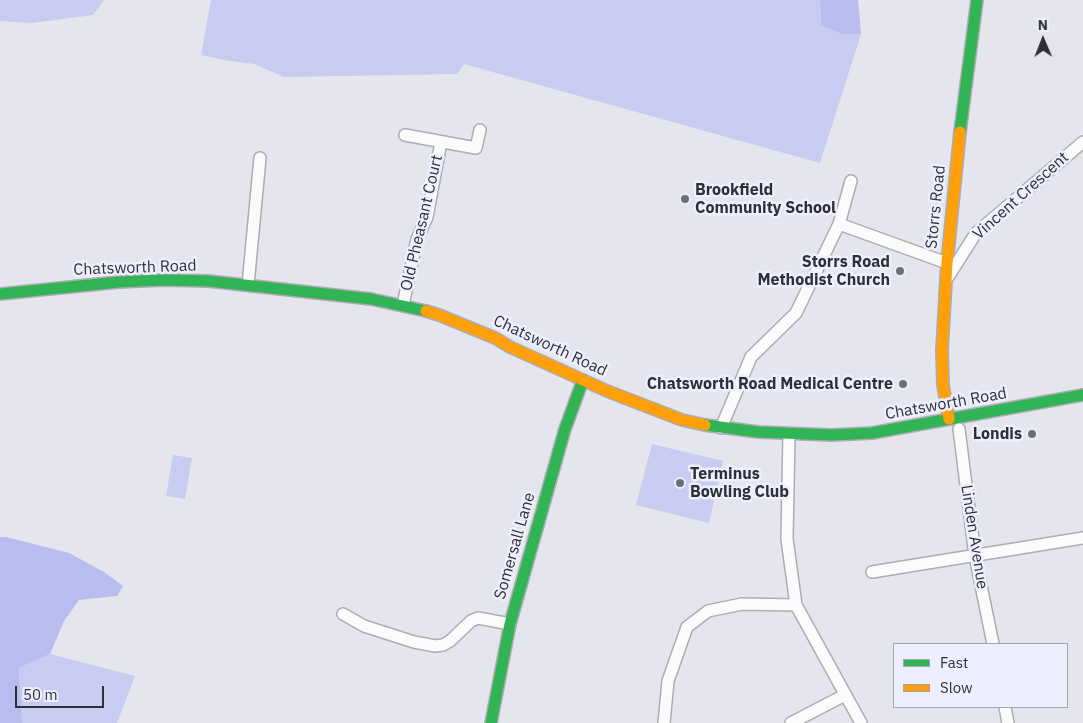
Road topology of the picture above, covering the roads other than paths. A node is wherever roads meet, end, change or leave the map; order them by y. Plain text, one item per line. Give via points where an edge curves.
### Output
1 (977, 0) edge
2 (480, 130) dead end
3 (405, 135) dead end
4 (441, 142) junction
5 (1083, 142) edge
6 (260, 158) dead end
7 (851, 181) dead end
8 (839, 224) junction
9 (947, 263) junction
10 (946, 279) junction
11 (248, 285) junction
12 (0, 294) edge
13 (403, 305) junction
14 (583, 380) junction
15 (1083, 395) edge
16 (949, 418) junction
17 (721, 428) junction
18 (959, 429) dead end
19 (789, 434) junction
20 (1083, 538) edge
21 (975, 556) junction
22 (872, 572) dead end
23 (796, 605) junction
24 (343, 614) dead end
25 (510, 624) junction
26 (992, 643) edge
27 (845, 695) junction
28 (1005, 708) edge
29 (490, 723) edge
30 (664, 723) edge
31 (791, 723) edge
32 (860, 723) edge
33 (1008, 723) edge

1 - 9 main road, Storrs Road
2 - 4 street, Old Pheasant Court via 476,148
3 - 4 street, Old Pheasant Court
4 - 13 street, Old Pheasant Court via 427,217 417,239
5 - 10 street, Vincent Crescent via 976,233
6 - 11 street
7 - 8 street
8 - 9 street
8 - 17 street via 796,313 752,358
9 - 10 main road, Storrs Road
10 - 16 main road, Storrs Road via 942,350 943,385
11 - 12 main road, Chatsworth Road via 208,281 136,281
11 - 13 main road, Chatsworth Road via 353,296
13 - 14 main road, Chatsworth Road via 432,312 495,338
14 - 17 main road, Chatsworth Road via 682,420
14 - 25 main road, Somersall Lane via 565,429
15 - 16 main road, Chatsworth Road
16 - 19 main road, Chatsworth Road via 872,434
17 - 19 main road, Chatsworth Road
18 - 21 street, Linden Avenue
19 - 23 street via 788,539
20 - 21 street
21 - 22 street
21 - 26 street, Linden Avenue
23 - 27 street
23 - 30 street via 742,604 708,611 687,627 668,681
24 - 25 street via 364,626 435,646 450,641 478,618
25 - 29 main road, Somersall Lane
27 - 31 street
27 - 32 street
28 - 33 street

